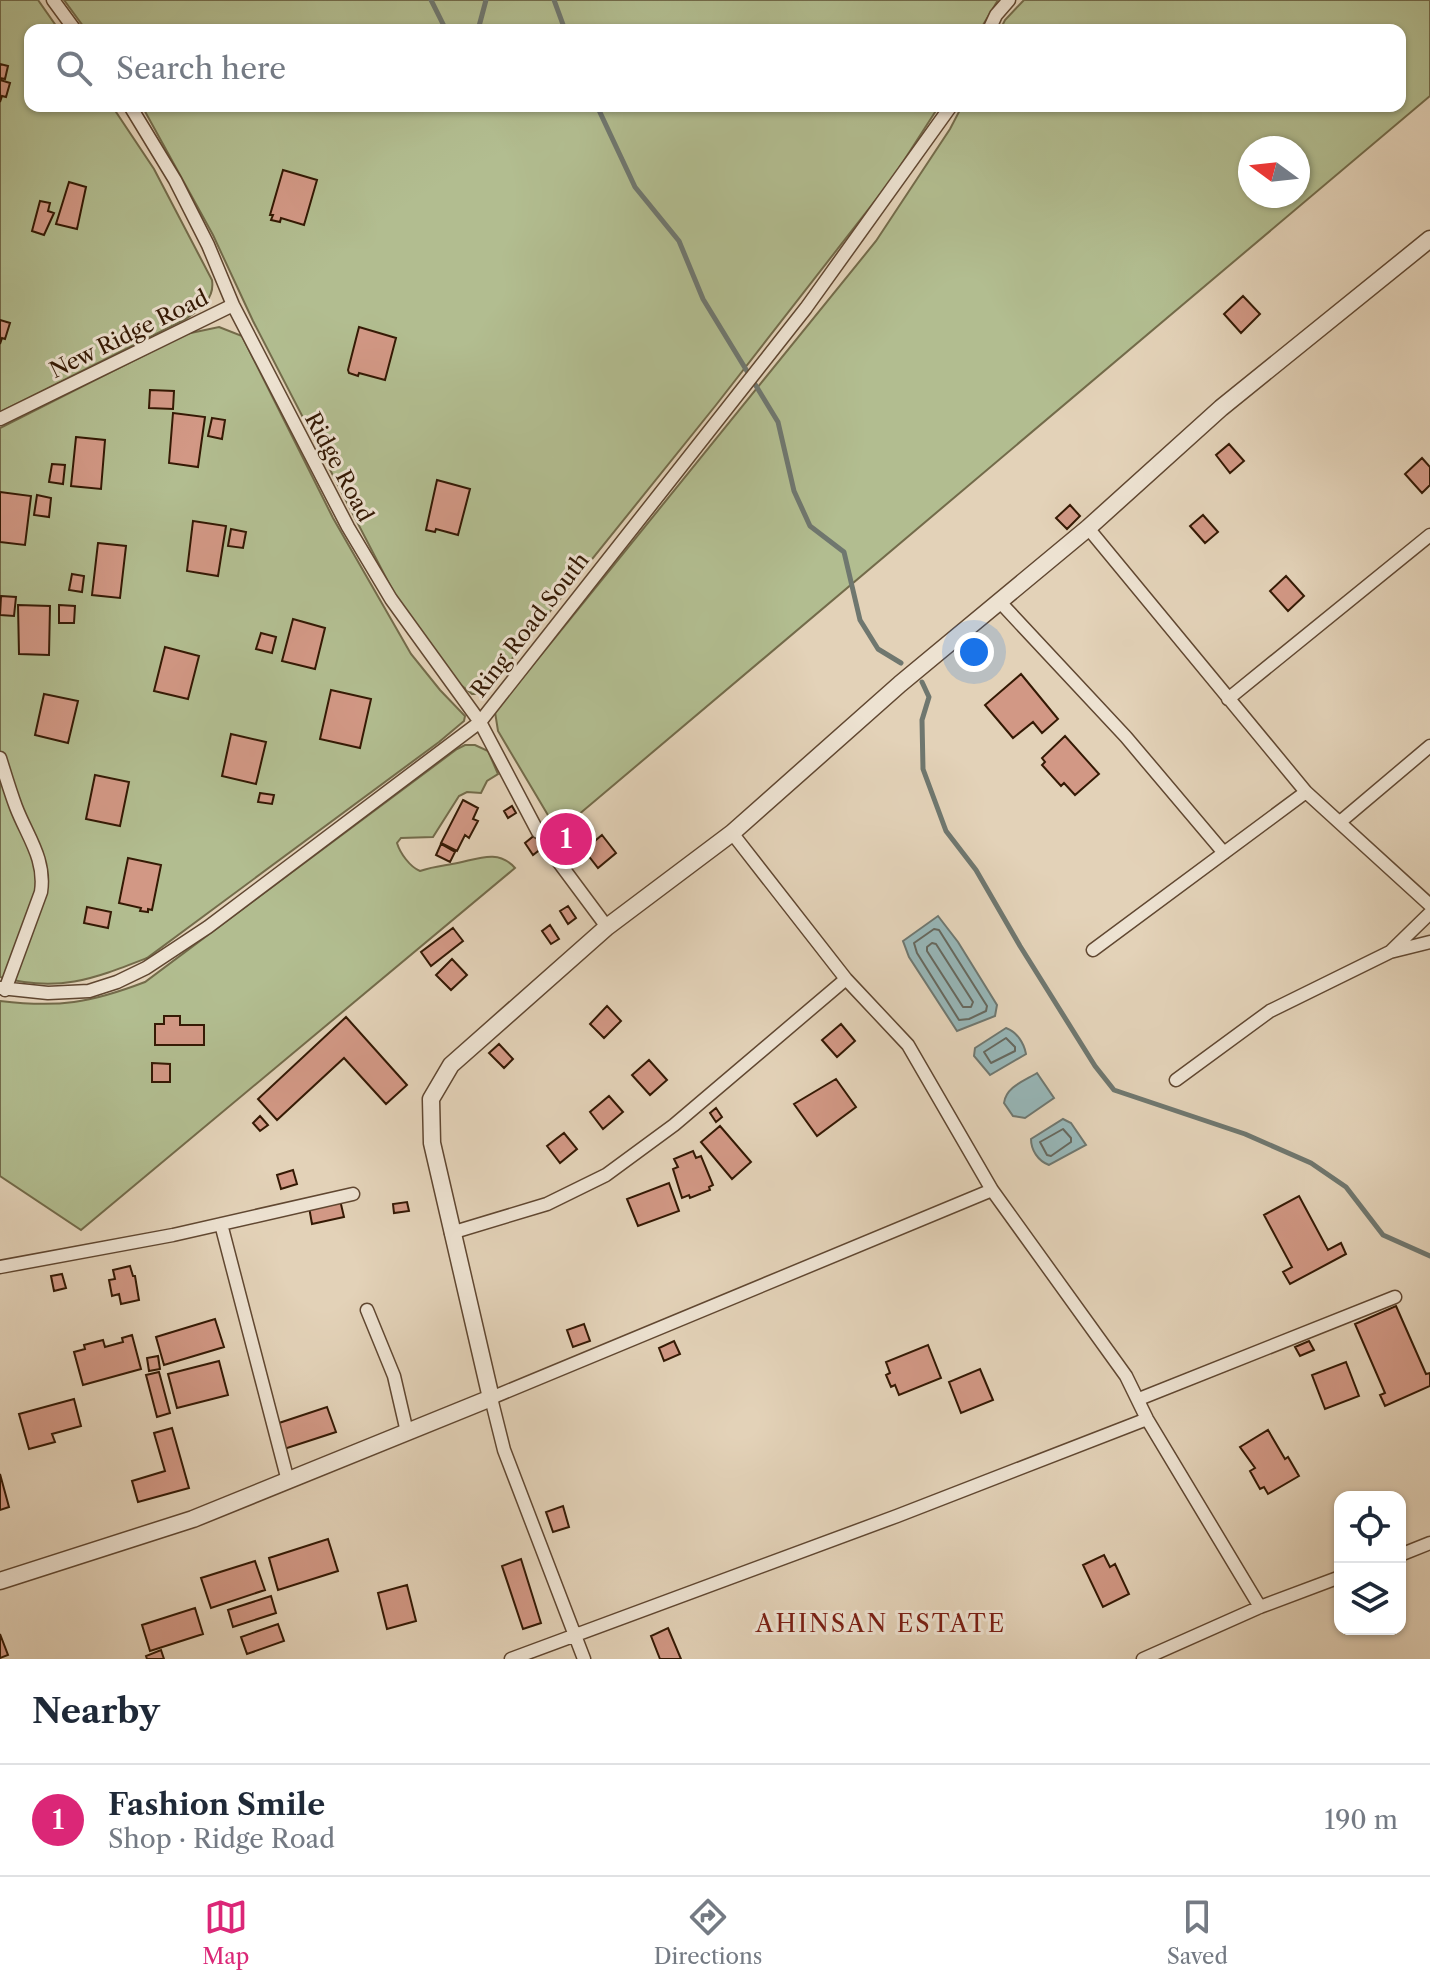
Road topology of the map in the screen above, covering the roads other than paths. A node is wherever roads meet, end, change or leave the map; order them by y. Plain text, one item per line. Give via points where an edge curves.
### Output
1 (53, 0) edge
2 (1009, 0) edge
3 (71, 24) edge
4 (992, 24) edge
5 (134, 112) edge
6 (947, 112) edge
7 (1430, 239) edge
8 (233, 305) junction
9 (0, 419) edge
10 (1088, 528) junction
11 (1430, 535) edge
12 (999, 601) junction
13 (1228, 699) junction
14 (480, 722) junction
15 (1430, 746) edge
16 (0, 758) edge
17 (1306, 792) junction
18 (1340, 822) junction
19 (538, 832) dead end
20 (732, 833) junction
21 (546, 845) dead end
22 (1224, 853) junction
23 (1430, 905) edge
24 (1430, 913) edge
25 (607, 927) junction
26 (1430, 942) edge
27 (1093, 950) dead end
28 (1390, 952) junction
29 (846, 979) junction
30 (3, 989) edge
31 (1176, 1080) dead end
32 (992, 1190) junction
33 (353, 1194) dead end
34 (221, 1224) junction
35 (451, 1233) junction
36 (0, 1267) edge
37 (1395, 1297) dead end
38 (367, 1310) dead end
39 (491, 1398) junction
40 (1139, 1399) junction
41 (1147, 1419) junction
42 (407, 1432) junction
43 (288, 1481) junction
44 (1430, 1543) edge
45 (1406, 1553) edge
46 (1334, 1579) edge
47 (0, 1581) edge
48 (1260, 1607) junction
49 (574, 1636) junction
50 (511, 1659) edge
51 (584, 1659) edge
52 (1143, 1659) edge

1 - 3 street
2 - 4 street
5 - 8 street, Ridge Road via 184,198
6 - 14 street, Ring Road South via 806,308
7 - 10 street via 1221,408
8 - 9 street, New Ridge Road
8 - 14 street, Ridge Road via 384,589
10 - 12 street
10 - 13 street
11 - 13 street
12 - 20 street
12 - 22 street via 1126,737
13 - 17 street
14 - 19 street, Ridge Road
14 - 30 street, Ring Road South via 146,968 89,991
15 - 18 street
16 - 30 street via 43,877
17 - 18 street
17 - 22 street
18 - 23 street
20 - 25 street
20 - 29 street
21 - 25 street
22 - 27 street
24 - 28 street
25 - 35 street via 451,1065 436,1086 431,1099 432,1143
26 - 28 street
28 - 31 street via 1270,1011
29 - 32 street via 908,1045
29 - 35 street via 674,1125 606,1175 547,1204
32 - 39 street
32 - 40 street
33 - 34 street
34 - 36 street
34 - 43 street
35 - 39 street
37 - 40 street
38 - 42 street via 394,1376
39 - 42 street
39 - 49 street via 504,1450
40 - 41 street
41 - 48 street
41 - 49 street
42 - 43 street
43 - 47 street via 193,1519
44 - 45 street
46 - 48 street
48 - 52 street
49 - 50 street
49 - 51 street

